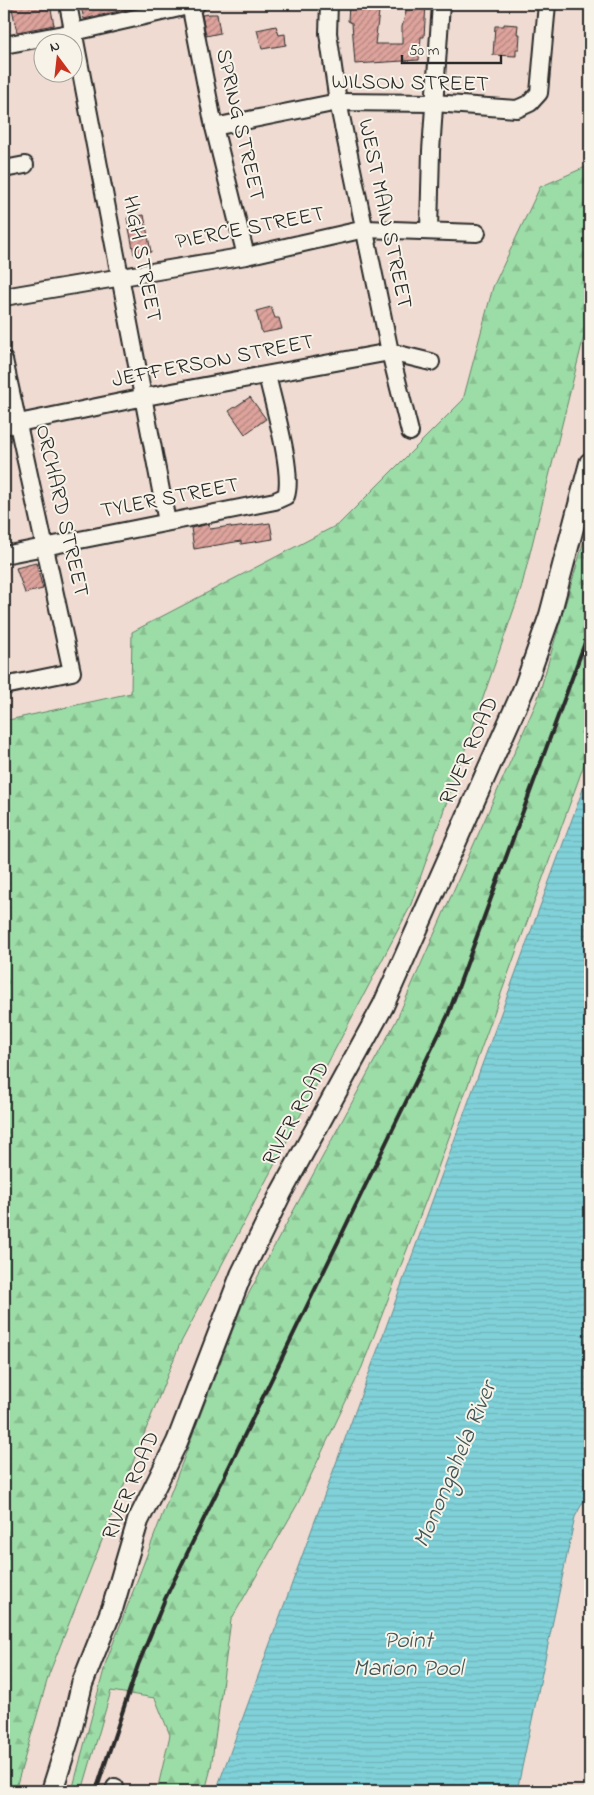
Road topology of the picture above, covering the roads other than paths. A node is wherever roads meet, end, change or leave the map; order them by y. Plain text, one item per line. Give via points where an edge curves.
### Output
1 (68, 4) edge
2 (192, 4) edge
3 (329, 4) edge
4 (441, 4) edge
5 (547, 4) edge
6 (74, 32) joint
7 (32, 40) edge
8 (4, 45) edge
9 (82, 74) edge
10 (338, 102) junction
11 (434, 103) junction
12 (214, 127) junction
13 (25, 165) dead end
14 (4, 170) edge
15 (365, 229) junction
16 (429, 230) junction
17 (477, 233) dead end
18 (246, 256) junction
19 (120, 276) junction
20 (4, 296) edge
21 (390, 352) junction
22 (4, 360) edge
23 (431, 362) dead end
24 (266, 375) junction
25 (145, 397) junction
26 (11, 425) edge
27 (410, 432) dead end
28 (590, 463) edge
29 (167, 522) junction
30 (46, 546) junction
31 (4, 555) edge
32 (4, 686) edge
33 (52, 1791) edge

1 - 6 street, HIGH STREET
2 - 6 street
2 - 12 street, SPRING STREET
3 - 10 street, WEST MAIN STREET via 328,33
4 - 11 street
5 - 11 street, WILSON STREET via 539,93 530,103 517,109
7 - 8 street
9 - 19 street, HIGH STREET
10 - 11 street, WILSON STREET
10 - 12 street, WILSON STREET
10 - 15 street, WEST MAIN STREET
11 - 16 street
12 - 18 street, SPRING STREET
13 - 14 street
15 - 16 street, PIERCE STREET
15 - 18 street, PIERCE STREET
15 - 21 street, WEST MAIN STREET
16 - 17 street, PIERCE STREET
18 - 19 street, PIERCE STREET
19 - 20 street, PIERCE STREET
19 - 25 street, HIGH STREET
21 - 23 street, JEFFERSON STREET
21 - 24 street, JEFFERSON STREET
21 - 27 street, WEST MAIN STREET
22 - 26 street, ORCHARD STREET
24 - 25 street, JEFFERSON STREET
24 - 29 street, TYLER STREET via 287,468 286,496 275,501
25 - 26 street, JEFFERSON STREET
25 - 29 street, HIGH STREET
26 - 30 street, ORCHARD STREET
28 - 33 street, RIVER ROAD via 550,615 525,686 383,1006 281,1193 241,1274 177,1442 138,1521 113,1606 82,1684
29 - 30 street, TYLER STREET
30 - 31 street, TYLER STREET
30 - 32 street, ORCHARD STREET via 72,672

